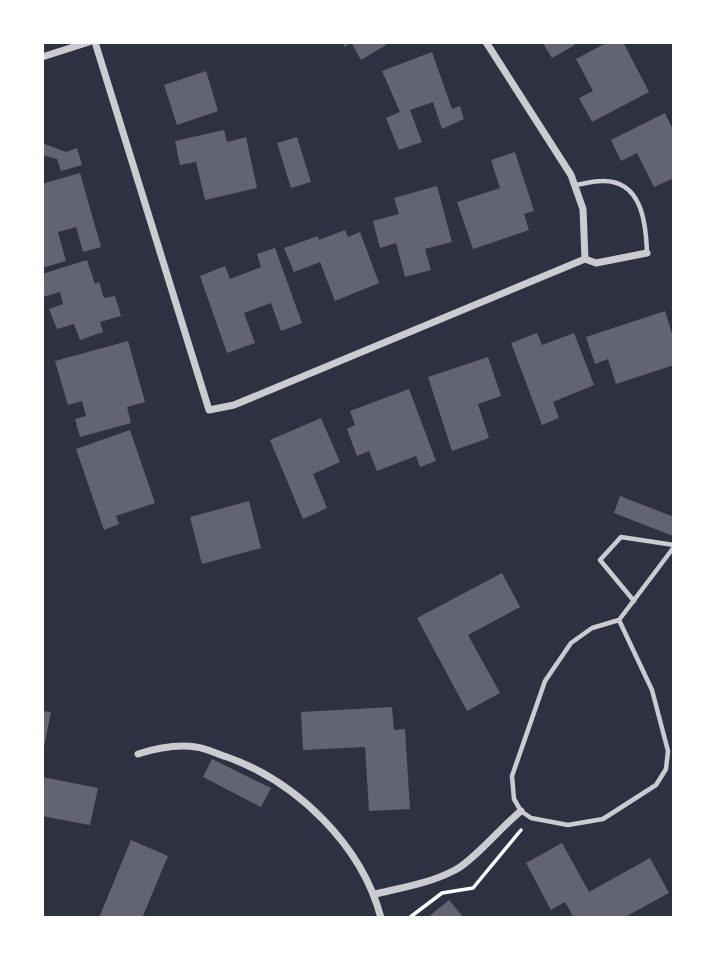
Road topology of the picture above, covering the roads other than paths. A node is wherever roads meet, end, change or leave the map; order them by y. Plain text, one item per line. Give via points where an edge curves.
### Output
1 (89, 42) edge
2 (95, 42) edge
3 (486, 42) edge
4 (42, 57) edge
5 (574, 185) junction
6 (648, 253) joint
7 (585, 260) junction
8 (674, 546) edge
9 (634, 601) junction
10 (620, 620) junction
11 (138, 754) dead end
12 (521, 811) junction
13 (375, 894) junction
14 (381, 918) edge

1 - 4 street
2 - 7 street via 209,410 234,405
3 - 5 street
5 - 6 lane via 604,181 625,186 641,206
5 - 7 street via 583,209
6 - 7 street via 596,263
8 - 9 lane
8 - 9 lane via 621,537 600,560
9 - 10 lane
10 - 12 lane via 592,628 570,643 545,681 512,776 514,799
10 - 12 lane via 652,690 668,751 667,769 656,785 603,819 568,825 531,818
11 - 13 street via 162,747 197,747 252,766 304,799 354,856
12 - 13 street via 457,870
13 - 14 street

